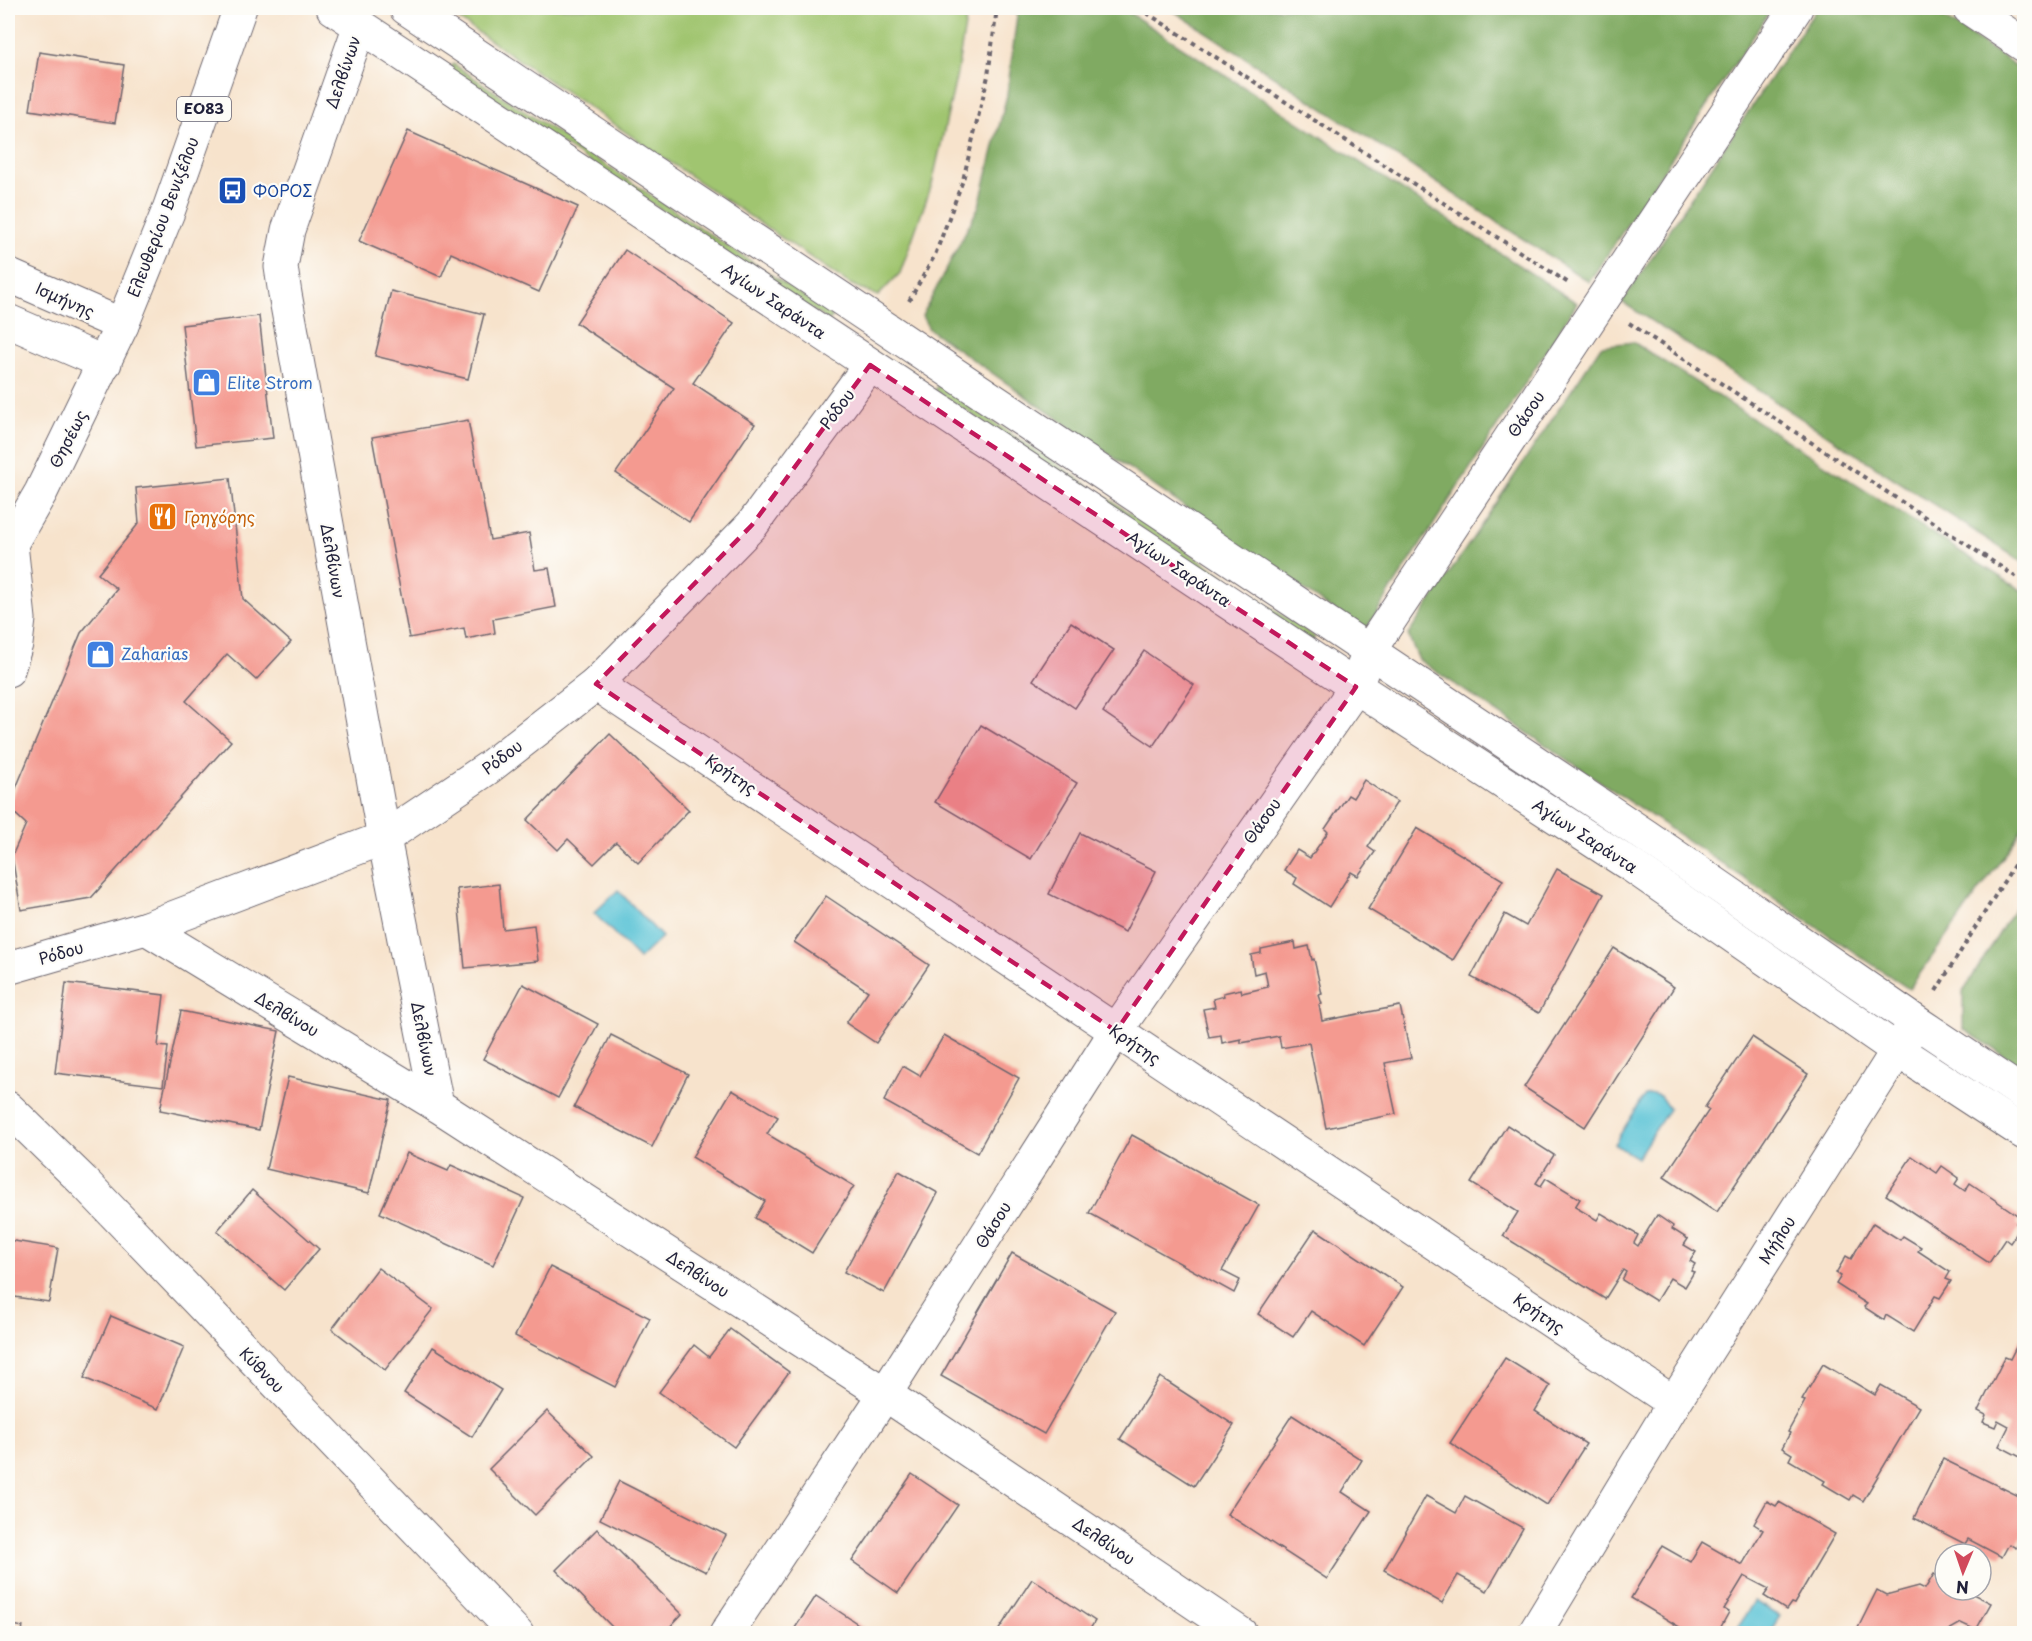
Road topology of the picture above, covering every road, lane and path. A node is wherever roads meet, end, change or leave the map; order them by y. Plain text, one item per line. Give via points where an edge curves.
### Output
1 (240, 8) edge
2 (333, 8) edge
3 (406, 8) edge
4 (997, 8) edge
5 (1796, 8) edge
6 (1969, 8) edge
7 (360, 25) junction
8 (2025, 45) edge
9 (8, 275) edge
10 (8, 321) edge
11 (122, 325) junction
12 (891, 332) junction
13 (105, 363) junction
14 (870, 365) junction
15 (9, 546) edge
16 (1369, 651) junction
17 (8, 670) edge
18 (596, 684) junction
19 (1356, 687) junction
20 (384, 838) junction
21 (2025, 849) edge
22 (146, 928) junction
23 (8, 968) edge
24 (1916, 1022) junction
25 (1116, 1031) junction
26 (1897, 1050) junction
27 (2025, 1094) edge
28 (437, 1105) junction
29 (8, 1108) edge
30 (2025, 1132) edge
31 (885, 1394) junction
32 (1674, 1403) junction
33 (517, 1634) edge
34 (726, 1634) edge
35 (1241, 1634) edge
36 (1534, 1634) edge

1 - 11 street, Ελευθερίου Βενιζέλου / ΕΟ83 via 168,212
2 - 7 street, Αγίων Σαράντα
3 - 12 street, Αγίων Σαράντα
4 - 12 path via 988,76 963,180 935,255
5 - 16 street, Θάσου
6 - 8 street
7 - 14 street, Αγίων Σαράντα
7 - 20 street, Δελβίνων via 288,230 281,267
9 - 11 street, Ισμήνης
10 - 13 street
11 - 13 street, Θησέως / ΕΟ83
12 - 16 street, Αγίων Σαράντα
13 - 15 street, Θησέως / ΕΟ83 via 41,492
14 - 18 street, Ρόδου via 752,525
14 - 19 street, Αγίων Σαράντα
15 - 17 street via 19,618
16 - 19 street, Θάσου
16 - 24 street, Αγίων Σαράντα
18 - 20 street, Ρόδου via 488,768
18 - 25 street, Κρήτης
19 - 25 street, Θάσου
19 - 26 street, Αγίων Σαράντα via 1632,866
20 - 22 street, Ρόδου
20 - 28 street, Δελβίνων
21 - 24 path
22 - 23 street, Ρόδου
22 - 28 street, Δελβίνου
24 - 26 street, Μήλου
24 - 27 street, Αγίων Σαράντα
25 - 31 street, Θάσου
25 - 32 street, Κρήτης
26 - 30 street, Αγίων Σαράντα
26 - 32 street, Μήλου
28 - 31 street, Δελβίνου
29 - 33 street, Κύθνου via 82,1180
31 - 34 street, Θάσου
31 - 35 street, Δελβίνου
32 - 36 street, Μήλου

